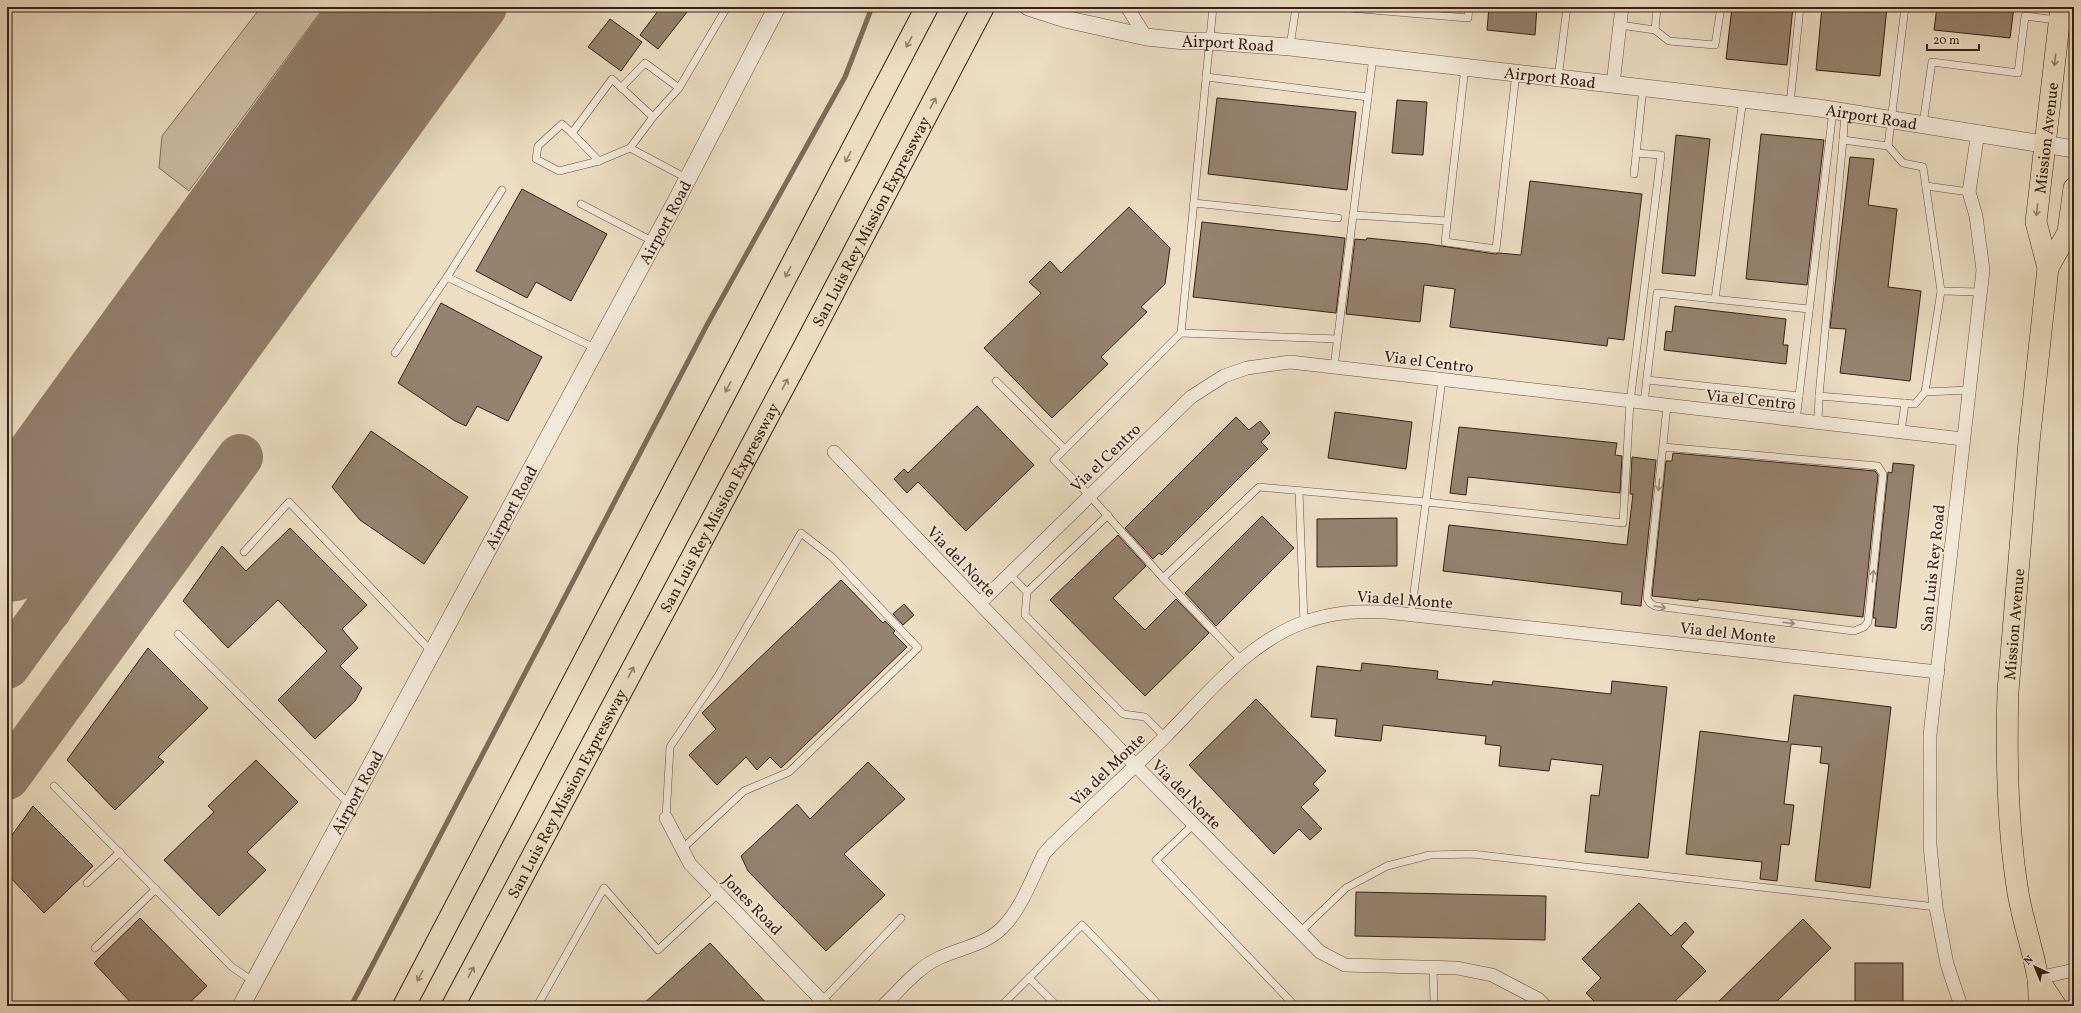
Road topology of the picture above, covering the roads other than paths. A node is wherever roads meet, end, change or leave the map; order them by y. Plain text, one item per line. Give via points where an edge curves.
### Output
1 (727, 7) edge
2 (777, 7) edge
3 (927, 7) edge
4 (983, 7) edge
5 (1028, 7) edge
6 (1127, 7) edge
7 (1213, 7) edge
8 (1296, 7) edge
9 (1337, 7) edge
10 (1469, 7) edge
11 (1567, 7) edge
12 (1622, 7) edge
13 (1657, 7) edge
14 (1721, 7) edge
15 (1800, 7) edge
16 (1904, 7) edge
17 (2060, 14) edge
18 (1620, 25) junction
19 (1655, 30) junction
20 (1146, 36) junction
21 (1209, 41) junction
22 (1290, 47) junction
23 (1373, 57) junction
24 (1465, 67) junction
25 (1516, 73) junction
26 (1206, 77) junction
27 (1558, 78) junction
28 (1613, 84) junction
29 (621, 88) junction
30 (679, 88) junction
31 (1643, 88) junction
32 (1368, 97) junction
33 (1742, 99) junction
34 (1790, 104) junction
35 (1839, 111) junction
36 (653, 117) junction
37 (1892, 119) junction
38 (1923, 124) junction
39 (1978, 132) junction
40 (572, 133) junction
41 (1843, 140) junction
42 (2045, 144) junction
43 (1888, 146) junction
44 (630, 148) junction
45 (2074, 149) edge
46 (1636, 153) junction
47 (600, 161) junction
48 (1634, 174) dead end
49 (688, 179) junction
50 (1926, 186) junction
51 (2074, 188) edge
52 (502, 190) dead end
53 (1969, 192) junction
54 (1194, 203) junction
55 (581, 204) dead end
56 (1353, 215) junction
57 (1338, 218) dead end
58 (1447, 221) junction
59 (654, 242) junction
60 (2048, 268) junction
61 (447, 278) junction
62 (1941, 291) junction
63 (1980, 292) junction
64 (1715, 299) junction
65 (1809, 309) junction
66 (1181, 333) junction
67 (1337, 339) junction
68 (597, 349) junction
69 (395, 353) dead end
70 (1334, 367) junction
71 (996, 380) dead end
72 (1442, 380) junction
73 (1647, 380) junction
74 (1969, 390) junction
75 (1925, 392) junction
76 (1799, 396) junction
77 (1818, 396) junction
78 (1630, 402) junction
79 (1644, 403) junction
80 (1905, 403) junction
81 (1667, 406) junction
82 (1796, 421) junction
83 (1818, 422) junction
84 (1901, 432) junction
85 (1963, 439) junction
86 (1663, 447) junction
87 (1065, 449) junction
88 (834, 452) dead end
89 (1299, 491) junction
90 (1090, 496) junction
91 (1426, 502) junction
92 (1108, 515) junction
93 (244, 552) dead end
94 (1009, 574) junction
95 (1163, 578) junction
96 (1027, 592) junction
97 (980, 603) junction
98 (1411, 614) junction
99 (1304, 622) junction
100 (178, 634) dead end
101 (433, 654) junction
102 (1241, 660) junction
103 (1938, 672) junction
104 (1165, 737) junction
105 (1136, 766) junction
106 (54, 786) dead end
107 (350, 805) junction
108 (666, 818) joint
109 (1194, 824) junction
110 (682, 849) junction
111 (120, 852) junction
112 (87, 882) dead end
113 (156, 889) junction
114 (719, 893) junction
115 (1936, 907) junction
116 (901, 918) dead end
117 (1300, 932) junction
118 (95, 948) dead end
119 (1433, 968) junction
120 (2074, 970) edge
121 (1029, 978) junction
122 (2038, 978) junction
123 (254, 982) junction
124 (822, 1004) edge
125 (1434, 1004) edge
126 (241, 1006) edge
127 (404, 1006) edge
128 (452, 1006) edge
129 (537, 1006) edge
130 (883, 1006) edge
131 (1001, 1006) edge
132 (1057, 1006) edge
133 (1160, 1006) edge
134 (1296, 1006) edge
135 (1545, 1006) edge
136 (1961, 1006) edge
137 (2039, 1006) edge
138 (2056, 1006) edge

1 - 30 lane
2 - 49 street, Airport Road
3 -> 127 highway
128 -> 4 highway, San Luis Rey Mission Expressway
5 - 20 street, Airport Road via 1065,19
6 - 20 street
7 - 21 lane
8 - 22 lane
9 - 10 lane via 1468,18
11 - 27 lane
12 - 18 street
13 - 19 lane
14 - 19 lane via 1715,45 1669,41
15 - 34 lane
16 - 37 lane
17 - 38 lane via 2025,16 2018,73 1932,62
17 -> 42 main road, Mission Avenue
18 - 19 lane
18 - 28 street
20 - 21 street, Airport Road
21 - 22 street, Airport Road
21 - 26 lane
22 - 23 street, Airport Road
23 - 24 street, Airport Road
23 - 32 lane
24 - 25 street, Airport Road
24 - 58 lane
25 - 27 street, Airport Road
25 - 58 lane via 1496,248 1445,242
26 - 32 lane
26 - 54 lane
27 - 28 street, Airport Road
28 - 31 street, Airport Road
29 - 30 lane via 646,64
29 - 36 lane
29 - 40 lane via 612,79
30 - 36 lane
31 - 33 street, Airport Road
31 - 46 lane
32 - 56 lane
33 - 34 street, Airport Road
33 - 64 lane
34 - 35 street, Airport Road
35 - 37 street, Airport Road
35 - 41 lane
35 - 65 lane
36 - 44 lane
37 - 38 street, Airport Road
37 - 43 lane
38 - 39 street, Airport Road
39 - 42 street, Airport Road
39 - 53 street, San Luis Rey Road
40 - 47 lane
40 - 47 lane via 562,124 538,146 536,159 559,171
41 - 43 lane
41 - 77 lane
42 - 45 street, Airport Road
42 -> 60 main road, Mission Avenue via 2036,222
43 - 50 lane via 1903,163 1922,167
44 - 47 lane
44 - 49 lane
46 - 48 lane
46 - 78 lane via 1661,156
49 - 59 street, Airport Road
50 - 53 lane
50 - 62 lane
51 - 60 main road, Mission Avenue via 2068,232
52 - 61 lane
53 - 63 street, San Luis Rey Road via 1976,216 1983,270
54 - 57 lane
54 - 66 lane
55 - 59 lane
56 - 58 lane
56 - 67 lane
59 - 68 street, Airport Road
60 - 122 main road, Mission Avenue via 2029,442 2007,725 2007,767 2017,888
61 - 68 lane
61 - 69 lane
62 - 63 lane
62 - 75 lane
63 - 74 street, San Luis Rey Road
64 - 65 lane
64 - 73 lane via 1657,293
65 - 76 lane
66 - 67 lane
66 - 87 lane
67 - 70 lane
68 - 101 street, Airport Road
70 - 72 street, Via el Centro
70 - 90 street, Via el Centro via 1290,362 1247,368 1224,376 1191,397
71 - 87 lane
72 - 78 street, Via el Centro
72 - 91 lane
73 - 76 lane
73 - 79 lane
74 - 75 lane
74 - 85 street, San Luis Rey Road
75 - 80 lane via 1914,404
76 - 82 lane
77 - 80 lane
77 - 83 lane
78 - 79 street, Via el Centro
78 - 91 lane via 1623,523
79 - 81 street, Via el Centro
80 - 84 lane
81 - 82 street, Via el Centro
81 - 86 lane
82 - 83 street, Via el Centro
83 - 84 street, Via el Centro
84 - 85 street, Via el Centro
85 - 103 street, San Luis Rey Road
86 -> 86 lane via 1647,598 1650,604 1854,631 1864,627 1868,622 1883,474 1878,466
87 - 90 lane via 1054,460
88 - 97 street, Via del Norte
89 - 91 lane
89 - 95 lane via 1259,487
89 - 99 lane
90 - 92 lane
90 - 94 street, Via el Centro
91 - 98 lane
92 - 95 lane
92 - 96 lane
93 - 101 lane via 289,502
94 - 96 lane
94 - 97 street, Via el Centro
95 - 102 lane
96 - 104 lane via 1025,615 1123,714 1145,717
97 - 105 street, Via del Norte
98 - 99 street, Via del Monte via 1347,611
98 - 103 street, Via del Monte
99 - 102 street, Via del Monte via 1265,642
100 - 107 lane
101 - 107 street, Airport Road
102 - 104 street, Via del Monte
103 - 115 street, San Luis Rey Road via 1930,735 1930,845
104 - 105 street, Via del Monte
105 - 109 street, Via del Norte
105 - 130 street, Via del Monte via 1044,854 1014,914 1001,929 985,941 938,958
106 - 111 lane
107 - 123 street, Airport Road
108 - 110 street, Jones Road
108 - 110 lane via 670,747 718,676 801,533 832,558 918,648 789,772 744,791
109 - 117 street, Via del Norte
109 - 134 lane via 1156,860
110 - 114 street, Jones Road via 690,864
111 - 112 lane
111 - 113 lane
113 - 118 lane
113 - 123 lane via 232,967
114 - 124 street, Jones Road
114 - 129 lane via 658,950 604,888
115 - 117 lane via 1472,854 1437,855 1387,866 1346,888
115 - 136 street, San Luis Rey Road via 1947,964
116 - 124 lane
117 - 119 street, Via del Norte via 1320,952 1345,965
119 - 125 lane
119 - 135 street, Via del Norte via 1457,968 1492,975 1538,999
120 - 122 street
121 - 131 lane
121 - 132 lane
121 - 133 lane via 1082,925
122 - 137 main road, Mission Avenue
122 - 138 main road, Mission Avenue
123 - 126 street, Airport Road

